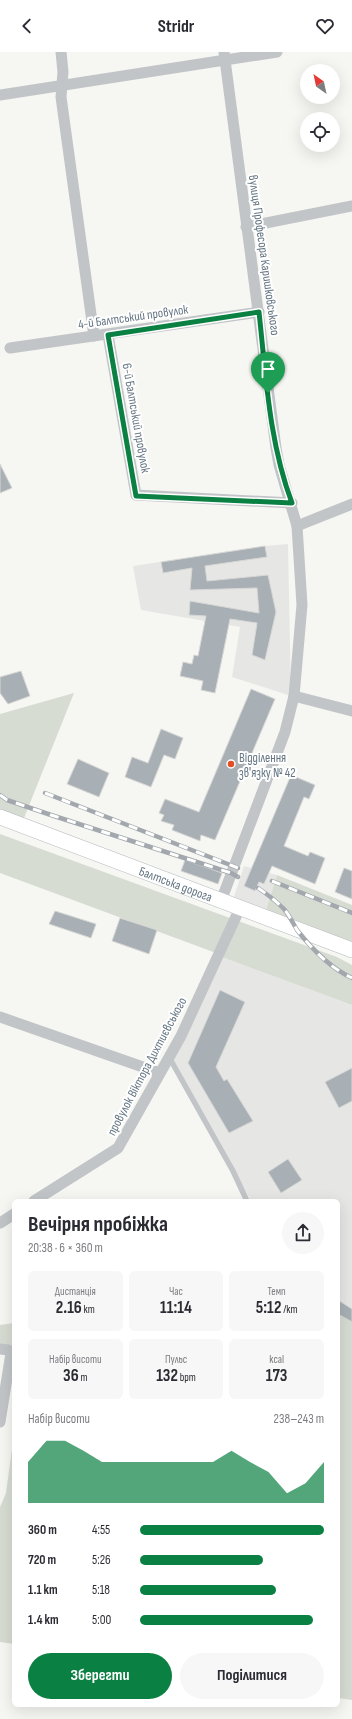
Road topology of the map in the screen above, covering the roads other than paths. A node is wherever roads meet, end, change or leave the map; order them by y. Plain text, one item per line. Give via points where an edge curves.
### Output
1 (60, 52) edge
2 (277, 52) edge
3 (224, 56) edge
4 (62, 85) junction
5 (0, 95) edge
6 (352, 206) edge
7 (246, 227) junction
8 (259, 312) junction
9 (108, 335) junction
10 (94, 336) junction
11 (10, 348) dead end
12 (292, 503) junction
13 (352, 504) edge
14 (297, 526) junction
15 (294, 696) junction
16 (352, 711) edge
17 (0, 817) edge
18 (221, 901) junction
19 (240, 908) junction
20 (352, 950) edge
21 (0, 1017) edge
22 (169, 1057) junction
23 (160, 1073) junction
24 (37, 1199) edge
25 (246, 1199) edge
26 (12, 1215) edge
27 (0, 1223) edge
28 (0, 1349) edge
29 (0, 1422) edge

1 - 4 street
2 - 3 street
3 - 4 street
3 - 7 street, вулиця Професора Каришковського
4 - 5 street
4 - 10 street via 61,97
6 - 7 street
7 - 8 street, вулиця Професора Каришковського
8 - 9 street, 4-й Балтський провулок
8 - 12 street, вулиця Професора Каришковського via 276,448
9 - 10 street, 4-й Балтський провулок
9 - 12 street, 6-й Балтський провулок via 136,496
10 - 11 street, 4-й Балтський провулок
12 - 14 street, вулиця Професора Каришковського
13 - 14 street
14 - 15 street, вулиця Професора Каришковського via 302,605
15 - 16 street
15 - 18 street, вулиця Професора Каришковського via 285,732
17 - 18 main road, Балтська дорога
18 - 19 main road, Балтська дорога
19 - 20 main road, Балтська дорога
19 - 22 street, провулок Віктора Дихтиєвського
21 - 23 street
22 - 23 street, провулок Віктора Дихтиєвського
22 - 25 lane
23 - 24 street, провулок Віктора Дихтиєвського via 118,1148
26 - 27 street
28 - 29 street via 11,1353

